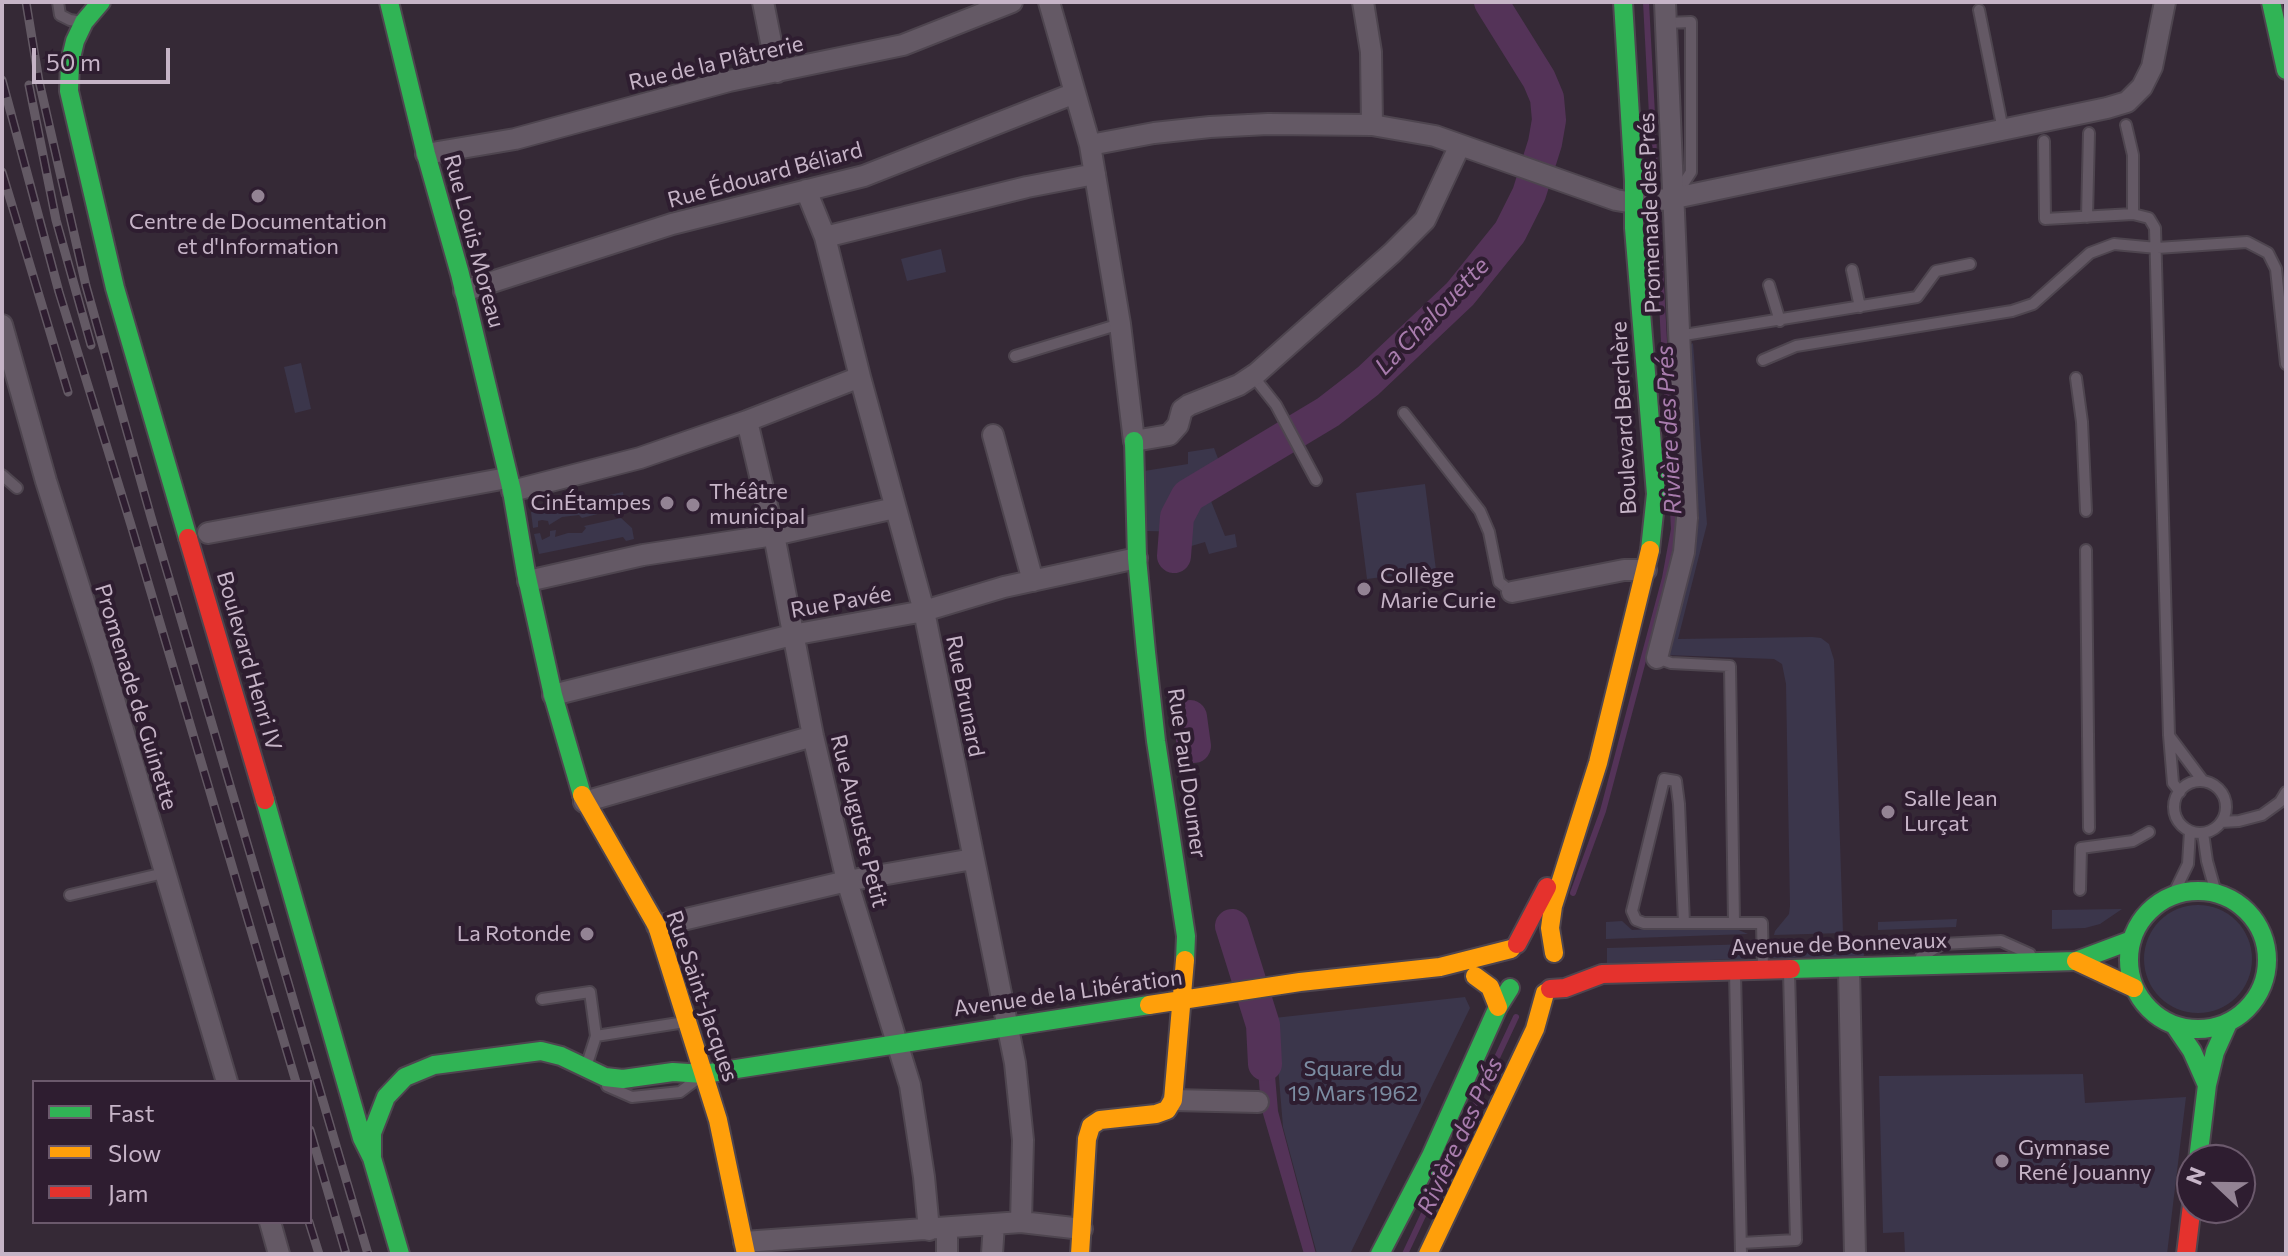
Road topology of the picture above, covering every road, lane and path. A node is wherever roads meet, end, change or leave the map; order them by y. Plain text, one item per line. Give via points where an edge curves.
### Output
1 (58, 2) edge
2 (101, 2) edge
3 (389, 2) edge
4 (763, 2) edge
5 (1012, 2) edge
6 (1049, 2) edge
7 (1363, 2) edge
8 (1623, 2) edge
9 (2165, 2) edge
10 (2271, 2) edge
11 (1979, 10) dead end
12 (1666, 12) edge
13 (84, 22) junction
14 (2286, 70) edge
15 (777, 72) junction
16 (1075, 93) junction
17 (1372, 125) junction
18 (2126, 125) dead end
19 (2003, 130) junction
20 (2089, 133) dead end
21 (2044, 141) dead end
22 (1090, 145) junction
23 (1460, 145) junction
24 (426, 154) junction
25 (1095, 174) junction
26 (806, 190) junction
27 (1675, 198) junction
28 (1634, 203) junction
29 (2133, 214) junction
30 (2087, 217) junction
31 (825, 237) junction
32 (2157, 248) junction
33 (1970, 264) dead end
34 (1852, 270) dead end
35 (1769, 285) dead end
36 (464, 291) junction
37 (1860, 307) junction
38 (1780, 321) junction
39 (1120, 324) junction
40 (2, 325) edge
41 (1678, 336) junction
42 (1015, 356) dead end
43 (1763, 360) dead end
44 (2286, 364) edge
45 (1253, 376) junction
46 (860, 377) junction
47 (2076, 378) dead end
48 (1404, 413) dead end
49 (747, 421) junction
50 (993, 435) dead end
51 (1134, 441) junction
52 (2, 475) edge
53 (1316, 480) dead end
54 (510, 485) junction
55 (17, 488) dead end
56 (895, 508) junction
57 (2086, 511) dead end
58 (208, 533) dead end
59 (774, 535) junction
60 (2086, 550) dead end
61 (1137, 558) junction
62 (1646, 570) junction
63 (528, 581) junction
64 (1033, 581) junction
65 (1512, 592) joint
66 (924, 611) junction
67 (792, 635) junction
68 (1657, 658) joint
69 (553, 695) junction
70 (2169, 735) junction
71 (813, 736) junction
72 (2203, 781) junction
73 (2180, 792) junction
74 (2286, 792) edge
75 (584, 802) junction
76 (1578, 822) junction
77 (2221, 822) junction
78 (2089, 828) dead end
79 (2190, 831) junction
80 (2149, 832) dead end
81 (2203, 833) junction
82 (973, 859) junction
83 (164, 873) junction
84 (847, 881) junction
85 (2080, 890) dead end
86 (2216, 893) junction
87 (70, 895) dead end
88 (2173, 895) junction
89 (1684, 923) junction
90 (1734, 923) junction
91 (657, 926) junction
92 (2263, 935) junction
93 (2132, 940) junction
94 (2286, 946) edge
95 (1556, 956) junction
96 (2076, 961) junction
97 (1440, 967) junction
98 (1509, 968) junction
99 (2286, 968) edge
100 (1849, 969) junction
101 (1763, 970) junction
102 (1789, 970) junction
103 (1735, 971) junction
104 (1602, 974) junction
105 (1475, 976) junction
106 (2263, 985) junction
107 (2134, 988) junction
108 (1548, 991) junction
109 (542, 999) dead end
110 (1183, 1000) junction
111 (1498, 1007) junction
112 (689, 1022) junction
113 (2228, 1023) junction
114 (1008, 1026) junction
115 (2175, 1026) junction
116 (596, 1036) junction
117 (897, 1042) junction
118 (341, 1060) junction
119 (586, 1069) junction
120 (704, 1074) junction
121 (226, 1080) edge
122 (379, 1083) junction
123 (2207, 1085) junction
124 (1258, 1102) dead end
125 (1170, 1105) junction
126 (2200, 1144) edge
127 (372, 1158) junction
128 (1021, 1222) junction
129 (271, 1224) edge
130 (994, 1224) junction
131 (2190, 1224) edge
132 (1082, 1229) junction
133 (938, 1230) junction
134 (745, 1248) edge
135 (1741, 1248) edge
136 (1861, 1250) edge
137 (279, 1254) edge
138 (400, 1254) edge
139 (947, 1254) edge
140 (992, 1254) edge
141 (1080, 1254) edge
142 (1380, 1254) edge
143 (1428, 1254) edge
144 (2186, 1254) edge

1 - 13 lane via 60,15
2 - 13 main road
3 - 24 main road, Rue Louis Moreau
4 - 15 street
5 - 15 street, Rue de la Plâtrerie via 903,45
6 - 16 street
7 - 17 street via 1371,52
8 - 28 main road, Boulevard Berchère
9 - 19 street via 2152,67 2127,102
10 - 14 main road
11 - 19 lane
12 - 27 street, Promenade des Prés
13 - 118 main road, Boulevard Henri IV via 75,41 69,91 115,288
15 - 24 street, Rue de la Plâtrerie via 515,139
16 - 22 street
16 - 26 street, Rue Édouard Béliard via 864,176
17 - 22 street via 1210,127
17 - 23 street
18 - 29 lane via 2133,155
19 - 27 street
20 - 30 lane
21 - 30 lane via 2045,219
22 - 25 street
23 - 28 street
23 - 45 street via 1435,204 1414,231
24 - 36 main road, Rue Louis Moreau
25 - 31 street
25 - 39 street
26 - 31 street, Rue Brunard
26 - 36 street, Rue Édouard Béliard via 672,224
27 - 28 street
27 - 41 street, Promenade des Prés
28 - 62 main road, Boulevard Berchère via 1656,494
29 - 30 lane
29 - 32 lane via 2149,218
31 - 46 street, Rue Brunard
32 - 43 lane via 2114,244 2090,253 2033,304 2012,311 1796,346
32 - 44 lane via 2247,242 2268,253 2276,269
32 - 70 lane
33 - 37 lane via 1936,271 1917,297
34 - 37 lane
35 - 38 lane
36 - 54 main road, Rue Louis Moreau
37 - 38 lane
38 - 41 lane
39 - 42 lane
39 - 51 street
40 - 83 street, Promenade de Guinette
41 - 68 street, Promenade des Prés via 1687,518 1684,552
45 - 51 street via 1182,410 1169,442
45 - 53 lane via 1285,421
46 - 49 street
46 - 56 street, Rue Brunard
47 - 57 lane
48 - 65 lane via 1480,511 1499,582
49 - 54 street via 640,458
49 - 59 street, Rue Auguste Petit
50 - 64 street
51 - 61 main road, Rue Paul Doumer
52 - 55 lane
54 - 58 street
54 - 63 main road, Rue Louis Moreau
56 - 59 street
56 - 66 street, Rue Brunard
59 - 63 street via 643,555
59 - 67 street, Rue Auguste Petit
60 - 78 lane
61 - 64 street, Rue Pavée
61 - 110 main road, Rue Paul Doumer via 1155,729 1186,936
62 - 65 street
62 - 76 main road, Boulevard Berchère
63 - 69 main road, Rue Saint-Jacques
64 - 66 street, Rue Pavée
66 - 67 street, Rue Pavée
66 - 82 street, Rue Brunard
67 - 69 street, Rue Pavée
67 - 71 street, Rue Auguste Petit
68 - 90 lane via 1730,666
69 - 75 main road, Rue Saint-Jacques
70 - 72 lane
70 - 73 lane via 2173,783
71 - 75 street
71 - 84 street, Rue Auguste Petit
72 - 73 lane
72 - 77 lane via 2223,796
73 - 79 lane via 2174,808 2177,820
74 - 77 lane via 2262,815
75 - 91 main road, Rue Saint-Jacques
76 - 95 main road, Boulevard Berchère via 1553,906 1550,928
76 - 98 main road, Boulevard Berchère
77 - 81 lane
79 - 81 lane
79 - 88 lane via 2188,864
80 - 85 lane via 2133,841 2081,848
81 - 86 lane
82 - 84 street
82 - 114 street, Rue Brunard
83 - 87 lane
83 - 121 street, Promenade de Guinette
84 - 91 street
84 - 117 street, Rue Auguste Petit
86 - 88 main road
86 - 92 main road via 2244,908
88 - 93 main road via 2147,913
89 - 89 lane via 1644,923 1632,911 1664,779 1676,781
89 - 90 lane
90 - 101 lane via 1762,923
91 - 112 main road, Rue Saint-Jacques
92 - 94 main road
92 - 106 main road via 2268,957
93 - 96 main road, Avenue de Bonnevaux
93 - 107 main road
95 - 98 main road via 1534,941
95 - 104 main road, Avenue de Bonnevaux
95 - 108 main road via 1558,975
96 - 100 main road, Avenue de Bonnevaux
96 - 107 main road, Avenue de Bonnevaux
97 - 98 main road, Avenue de la Libération
97 - 105 main road, Avenue de la Libération
97 - 110 main road, Avenue de la Libération
98 - 105 main road, Avenue de la Libération
98 - 108 main road via 1523,996
98 - 111 main road, Boulevard Berchère
99 - 106 main road
100 - 102 main road, Avenue de Bonnevaux
100 - 136 street
101 - 102 main road, Avenue de Bonnevaux
101 - 103 main road, Avenue de Bonnevaux
102 - 135 lane via 1796,1240
103 - 104 main road, Avenue de Bonnevaux
103 - 135 lane
104 - 108 main road, Avenue de Bonnevaux
105 - 111 main road via 1490,987
106 - 113 main road via 2251,1006
107 - 115 main road via 2153,1013
108 - 143 main road
109 - 116 lane via 590,992
110 - 114 main road, Avenue de la Libération
110 - 125 main road, Rue Paul Doumer
111 - 142 main road, Boulevard Berchère
112 - 116 lane
112 - 120 main road, Rue Saint-Jacques
113 - 115 main road via 2205,1030
113 - 123 main road
114 - 117 main road, Avenue de la Libération
114 - 128 street, Rue Brunard via 1022,1108
115 - 123 main road
116 - 119 lane
117 - 120 main road, Avenue de la Libération
117 - 133 street, Rue Auguste Petit
118 - 122 main road
118 - 127 main road, Boulevard Henri IV
119 - 120 main road, Avenue de la Libération via 623,1079
119 - 122 main road, Avenue de la Libération via 541,1051 434,1065
120 - 134 main road, Rue Saint-Jacques
122 - 127 main road
123 - 126 main road
124 - 125 street
125 - 132 main road via 1156,1114 1100,1120 1091,1126
127 - 138 main road, Boulevard Henri IV
128 - 130 street
128 - 132 street
129 - 137 street
130 - 133 street
130 - 140 street
131 - 144 main road
132 - 141 main road
133 - 134 street
133 - 139 street, Rue Auguste Petit

